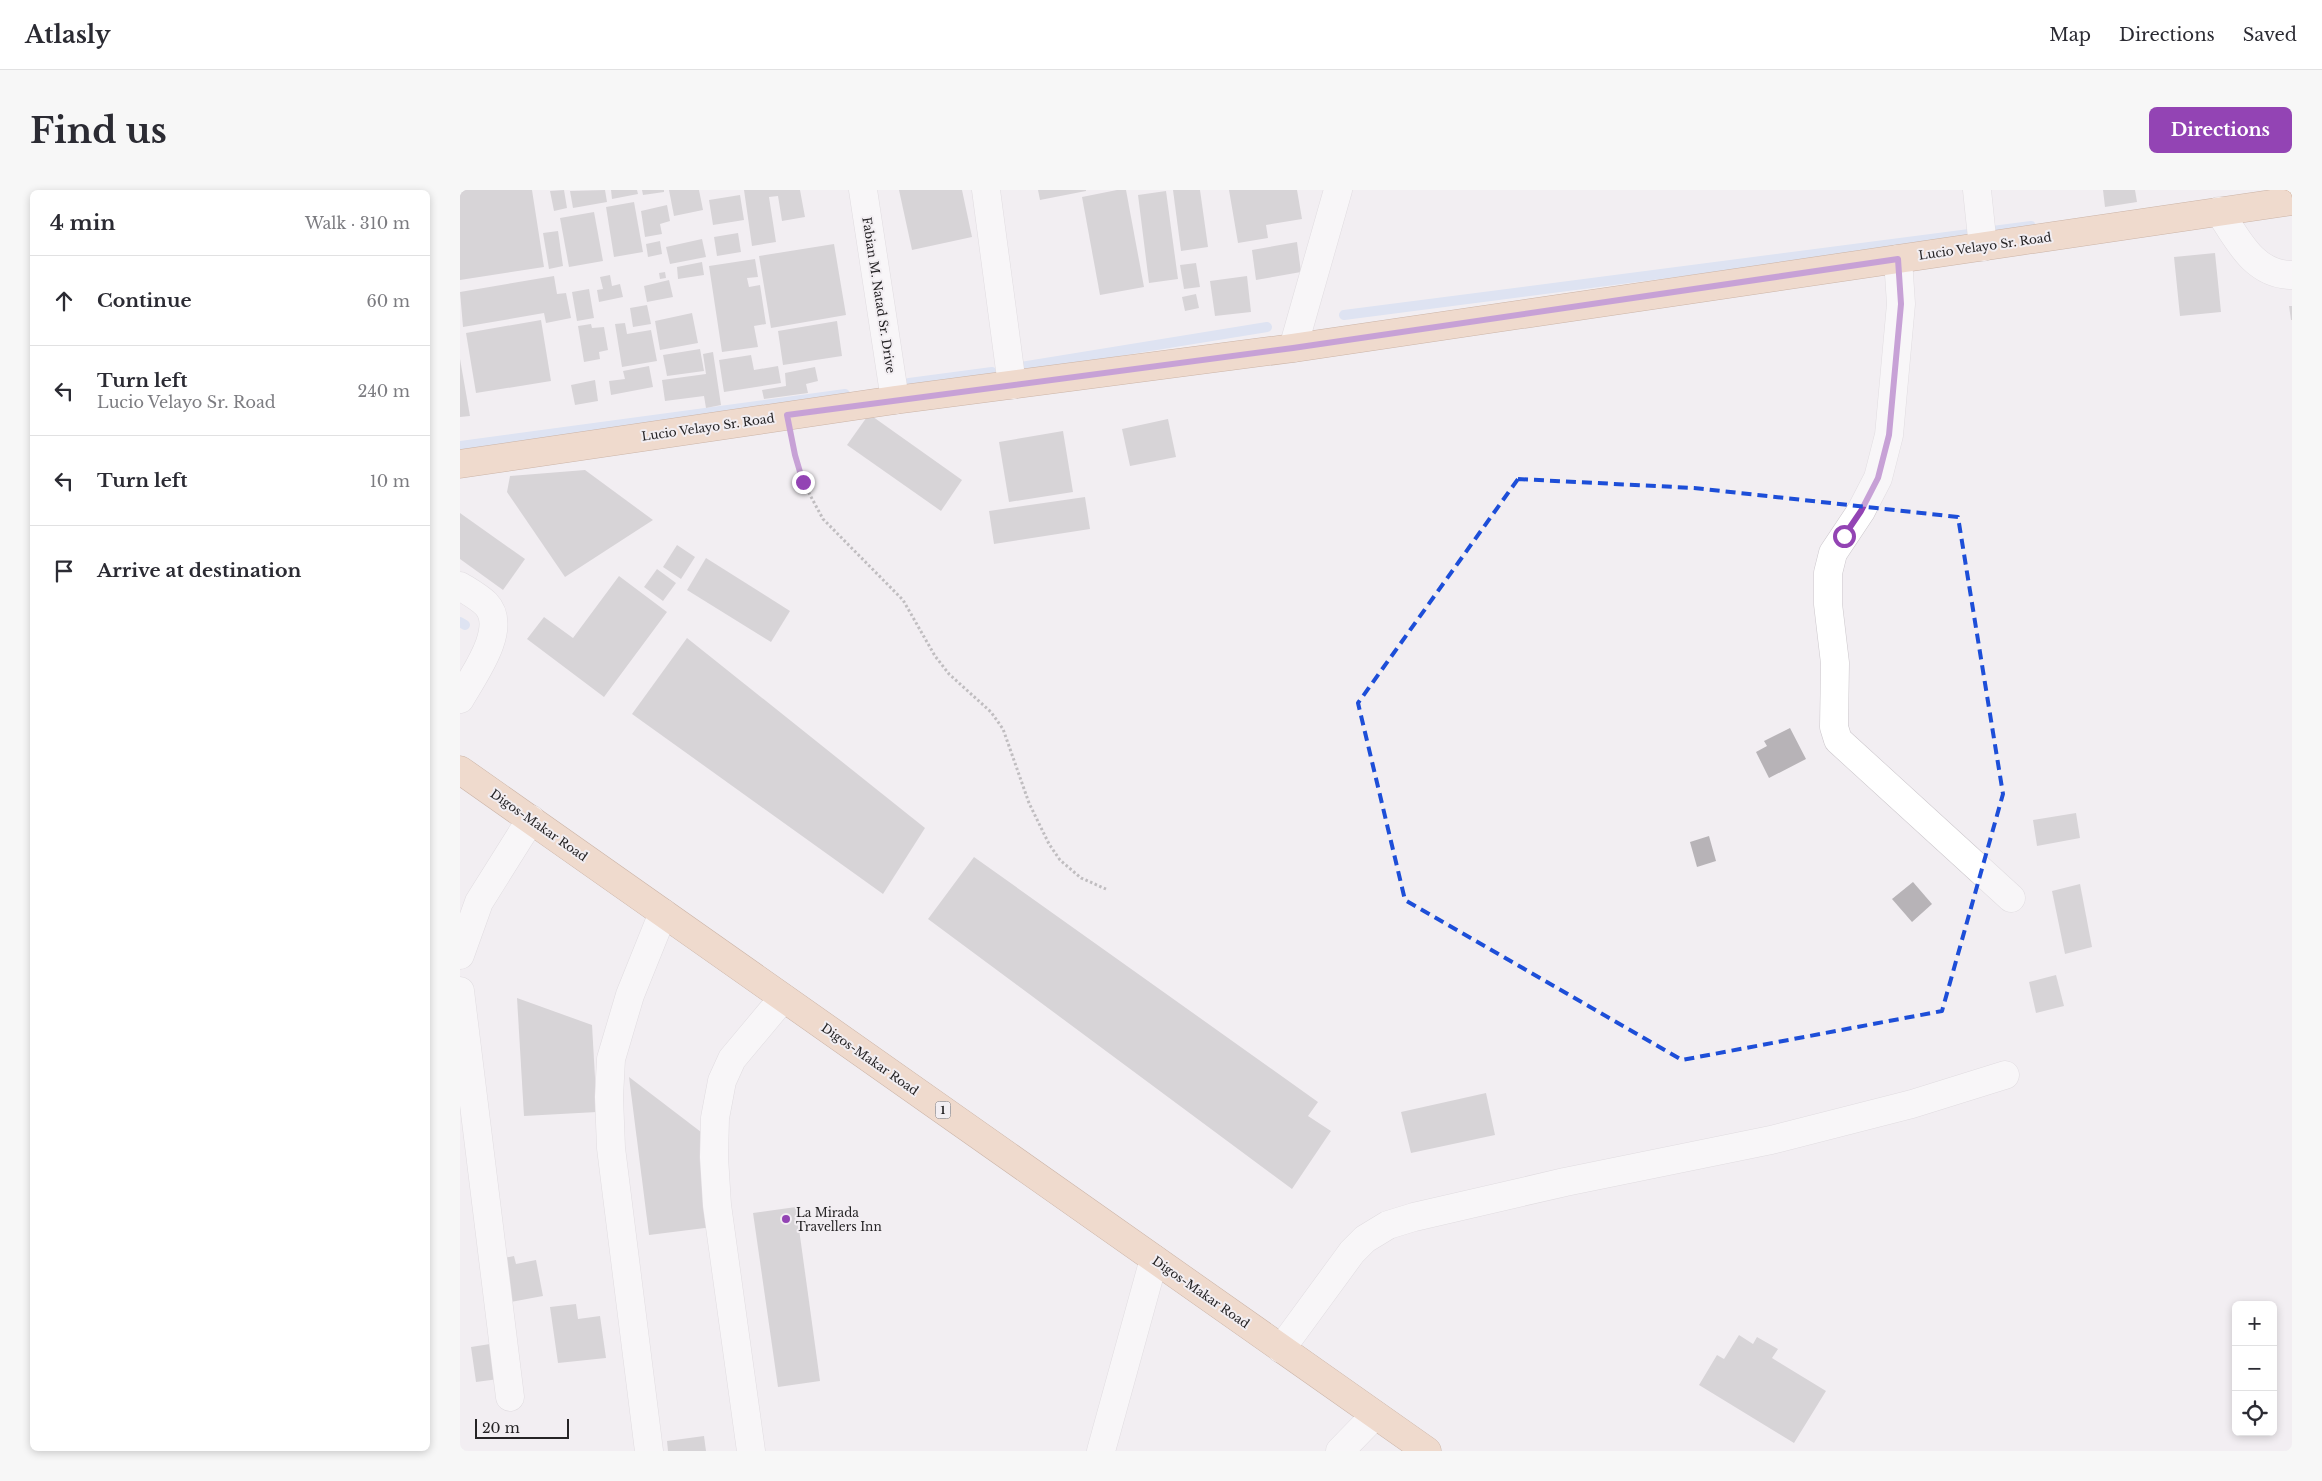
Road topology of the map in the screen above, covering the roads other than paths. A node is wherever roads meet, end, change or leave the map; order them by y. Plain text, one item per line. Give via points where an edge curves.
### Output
1 (863, 190) edge
2 (986, 190) edge
3 (1338, 190) edge
4 (1977, 190) edge
5 (2292, 200) edge
6 (2219, 212) junction
7 (1983, 247) junction
8 (1898, 259) junction
9 (2292, 276) edge
10 (1293, 348) junction
11 (1012, 385) junction
12 (895, 400) junction
13 (460, 464) edge
14 (460, 586) edge
15 (460, 700) edge
16 (460, 770) edge
17 (531, 819) junction
18 (2011, 898) dead end
19 (663, 913) junction
20 (460, 955) edge
21 (460, 991) edge
22 (783, 998) junction
23 (2005, 1075) dead end
24 (1154, 1259) junction
25 (1281, 1349) junction
26 (510, 1397) dead end
27 (1375, 1415) junction
28 (649, 1451) edge
29 (751, 1451) edge
30 (1101, 1451) edge
31 (1340, 1451) edge
32 (1427, 1451) edge

1 - 12 street, Fabian M. Natad Sr. Drive
2 - 11 street
3 - 10 street
4 - 7 street
5 - 6 main road, Lucio Velayo Sr. Road
6 - 7 main road, Lucio Velayo Sr. Road
6 - 9 street via 2249,257 2266,270
7 - 8 main road, Lucio Velayo Sr. Road
8 - 10 main road, Lucio Velayo Sr. Road
8 - 18 street via 1901,304 1889,435 1878,478 1833,553 1828,573 1835,663 1835,734
10 - 11 main road, Lucio Velayo Sr. Road
11 - 12 main road, Lucio Velayo Sr. Road
12 - 13 main road, Lucio Velayo Sr. Road
14 - 15 street via 485,603 492,612 494,623 492,640
16 - 17 main road, Digos-Makar Road / 1
17 - 19 main road, Digos-Makar Road / 1
17 - 20 street via 480,902
19 - 22 main road, Digos-Makar Road / 1
19 - 28 street via 628,1004 612,1059 609,1097 611,1148
21 - 26 street
22 - 24 main road, Digos-Makar Road / 1
22 - 29 street via 732,1059 722,1081 715,1118 717,1205
23 - 25 street via 1912,1104 1771,1140 1565,1182 1388,1225 1352,1252
24 - 25 main road, Digos-Makar Road / 1
24 - 30 street
25 - 27 main road, Digos-Makar Road / 1
27 - 31 street
27 - 32 main road, Digos-Makar Road / 1

